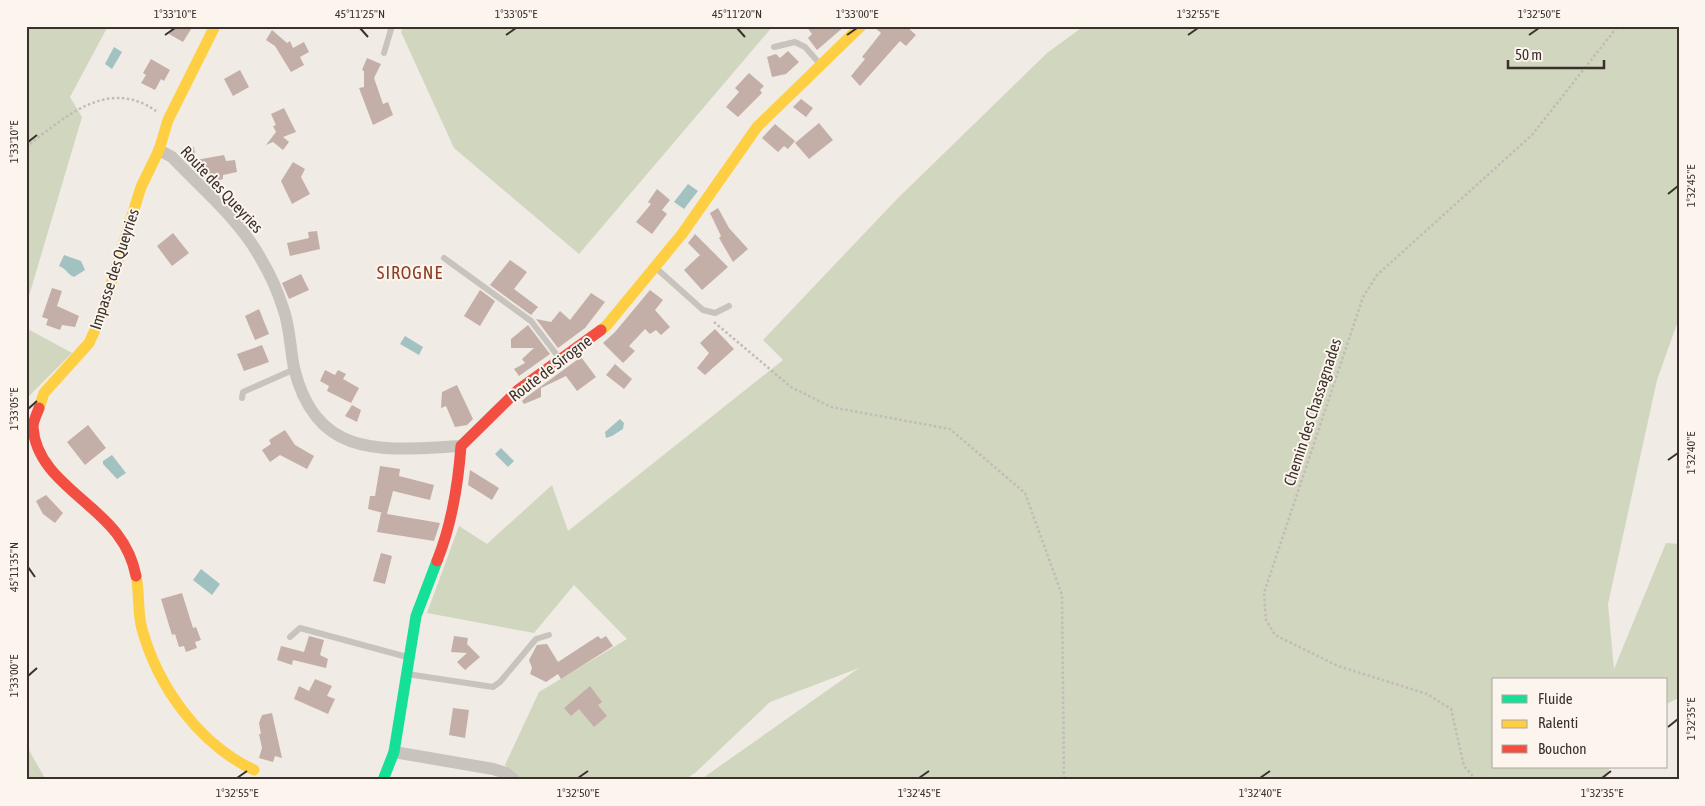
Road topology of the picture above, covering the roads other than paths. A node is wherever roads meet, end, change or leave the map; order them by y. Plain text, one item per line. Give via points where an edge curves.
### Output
1 (215, 26) edge
2 (392, 26) edge
3 (861, 26) edge
4 (774, 46) dead end
5 (384, 53) dead end
6 (820, 65) junction
7 (160, 150) junction
8 (444, 258) dead end
9 (654, 266) junction
10 (729, 306) dead end
11 (561, 360) junction
12 (295, 370) junction
13 (242, 398) dead end
14 (30, 428) edge
15 (461, 446) junction
16 (549, 635) dead end
17 (290, 637) dead end
18 (408, 658) junction
19 (406, 674) junction
20 (394, 752) junction
21 (254, 770) dead end
22 (383, 780) edge
23 (514, 780) edge

1 - 7 street, Impasse des Queyries via 168,120
2 - 5 lane
3 - 6 street, Route de Sirogne
4 - 6 lane via 795,42
6 - 9 street, Route de Sirogne via 757,127 682,234
7 - 12 street, Route des Queyries via 172,156 246,235 262,260 284,309
7 - 14 street, Impasse des Queyries via 141,187 100,319 88,343 44,393
8 - 11 lane via 531,321
9 - 10 lane via 703,310 715,313
9 - 11 street, Route de Sirogne via 607,325
11 - 15 street, Route de Sirogne via 518,390
12 - 13 lane via 243,392
12 - 15 street, Route des Queyries via 306,403 324,426 349,443 379,449
14 - 21 street, Impasse des Queyries via 46,464 117,533 132,557 138,584 141,627 152,660 172,698 199,730 237,762
15 - 18 street via 449,531 416,616
16 - 19 lane via 536,639 500,682 492,687
17 - 18 lane via 300,628
18 - 19 street
19 - 20 street
20 - 22 street
20 - 23 street via 493,769

